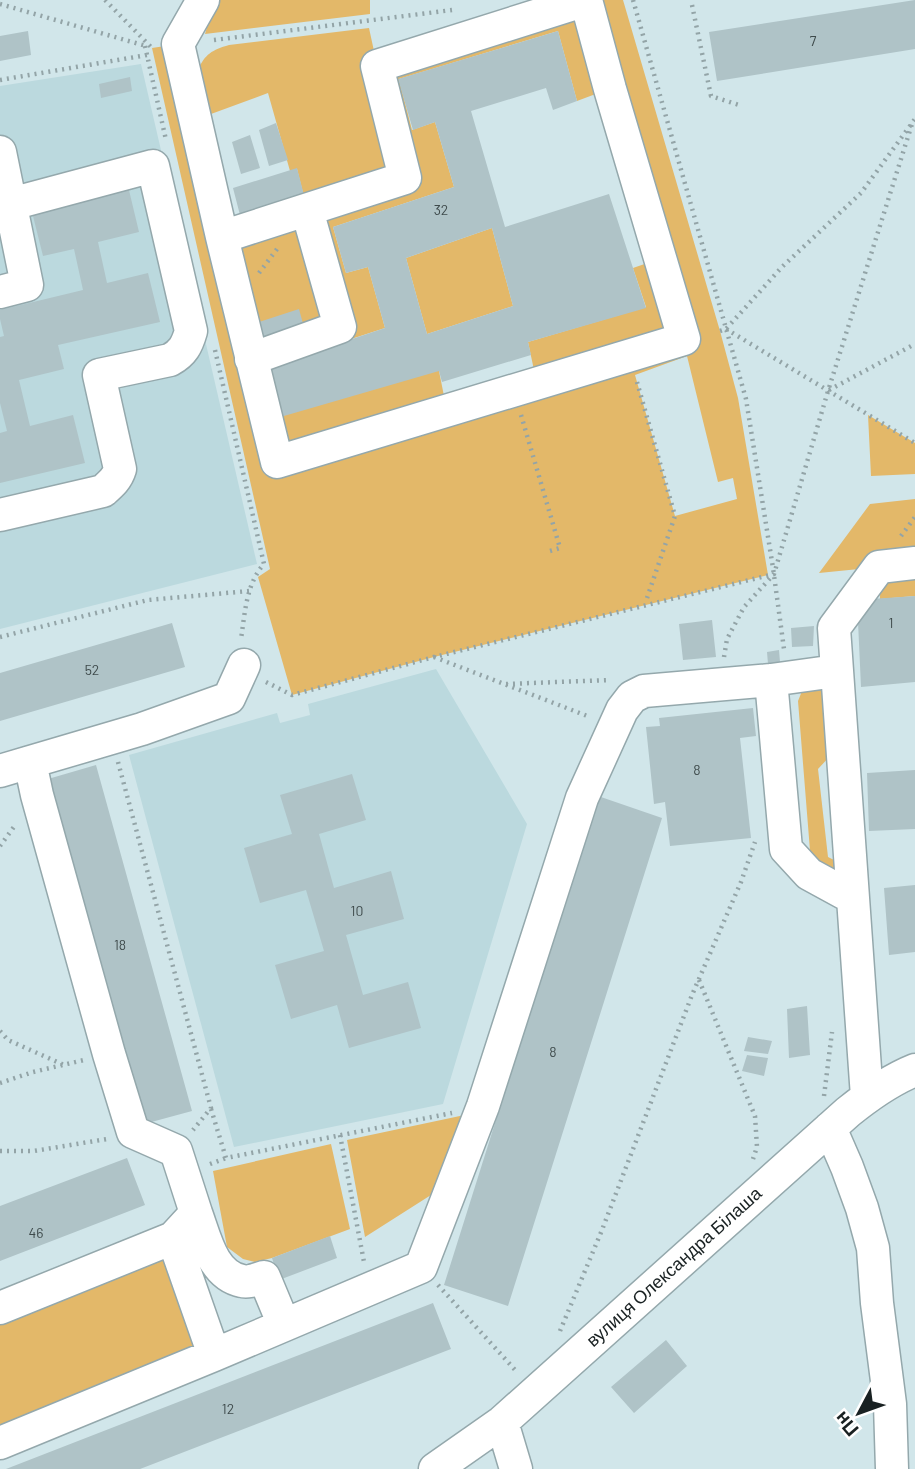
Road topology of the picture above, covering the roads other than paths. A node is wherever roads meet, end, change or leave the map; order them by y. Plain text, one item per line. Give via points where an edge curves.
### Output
1 (203, 0) edge
2 (586, 0) edge
3 (0, 152) edge
4 (11, 204) junction
5 (307, 210) junction
6 (222, 237) junction
7 (0, 292) edge
8 (251, 359) junction
9 (0, 515) edge
10 (915, 563) edge
11 (244, 666) dead end
12 (836, 671) junction
13 (779, 679) junction
14 (30, 762) junction
15 (0, 771) edge
16 (853, 898) junction
17 (863, 1048) junction
18 (911, 1072) edge
19 (867, 1097) junction
20 (827, 1113) junction
21 (196, 1213) junction
22 (173, 1238) junction
23 (0, 1308) edge
24 (284, 1325) junction
25 (214, 1355) junction
26 (502, 1422) junction
27 (0, 1443) edge
28 (435, 1469) edge
29 (516, 1469) edge
30 (892, 1469) edge

1 - 6 street via 178,44
2 - 5 street via 377,66 405,178
2 - 8 street via 684,340 277,462
3 - 4 street
4 - 7 street via 27,285
4 - 9 street via 153,166 191,331 185,349 170,360 99,375 120,470 110,485 103,491
5 - 6 street
5 - 8 street via 340,327
6 - 8 street
10 - 12 street via 879,567 834,628
11 - 14 street via 229,698
12 - 13 street
12 - 16 street
13 - 16 street via 786,849 809,874
13 - 24 street via 644,691 622,710 582,798 483,1106 422,1266
14 - 15 street
14 - 21 street via 133,1132 176,1151
16 - 17 street
17 - 18 street via 881,1070
17 - 19 street
18 - 19 street, вулиця Олександра Білаша
19 - 20 street, вулиця Олександра Білаша
20 - 26 street, вулиця Олександра Білаша
20 - 30 street via 873,1248 890,1404
21 - 22 street
21 - 24 street via 222,1272 243,1282 264,1277
22 - 23 street
22 - 25 street
24 - 25 street
25 - 27 street
26 - 28 street, вулиця Олександра Білаша
26 - 29 street

